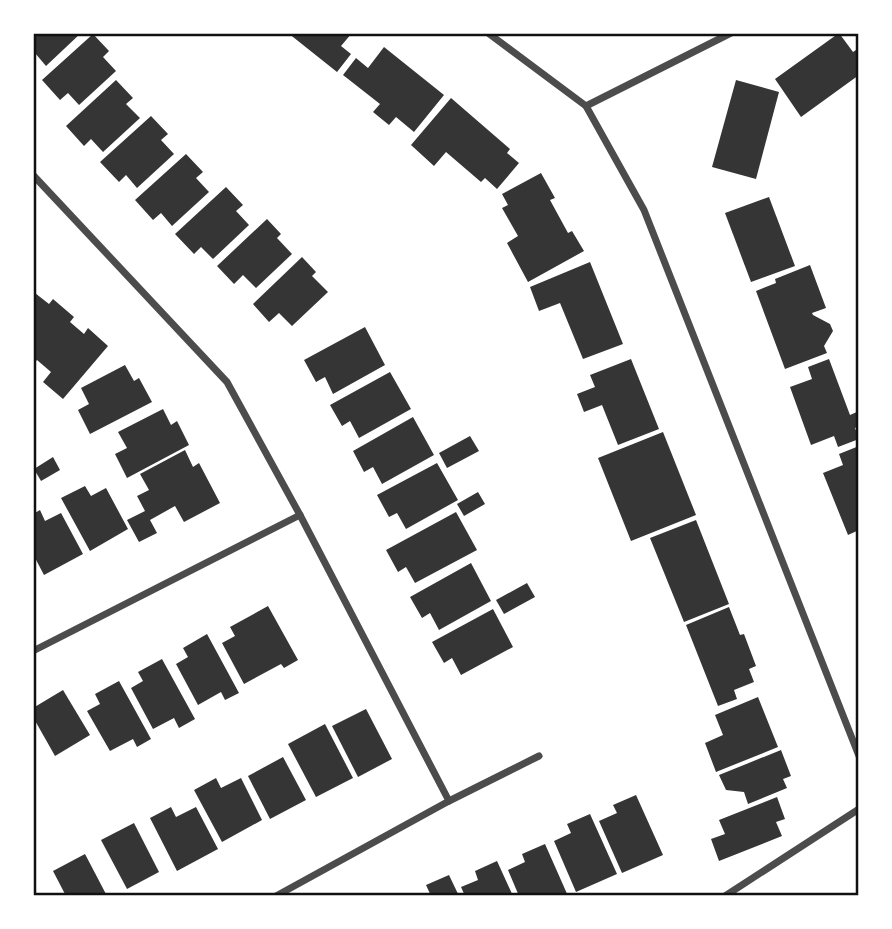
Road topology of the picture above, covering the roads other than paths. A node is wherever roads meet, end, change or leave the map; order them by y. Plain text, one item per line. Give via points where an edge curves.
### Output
1 (488, 33) edge
2 (731, 33) edge
3 (586, 106) junction
4 (33, 175) edge
5 (300, 515) junction
6 (33, 652) edge
7 (539, 756) dead end
8 (859, 756) edge
9 (449, 801) junction
10 (859, 809) edge
11 (276, 896) edge
12 (725, 896) edge

1 - 3 street
2 - 3 street
3 - 8 street via 644,210
4 - 5 street via 227,382
5 - 6 street
5 - 9 street
7 - 9 street
9 - 11 street
10 - 12 street

